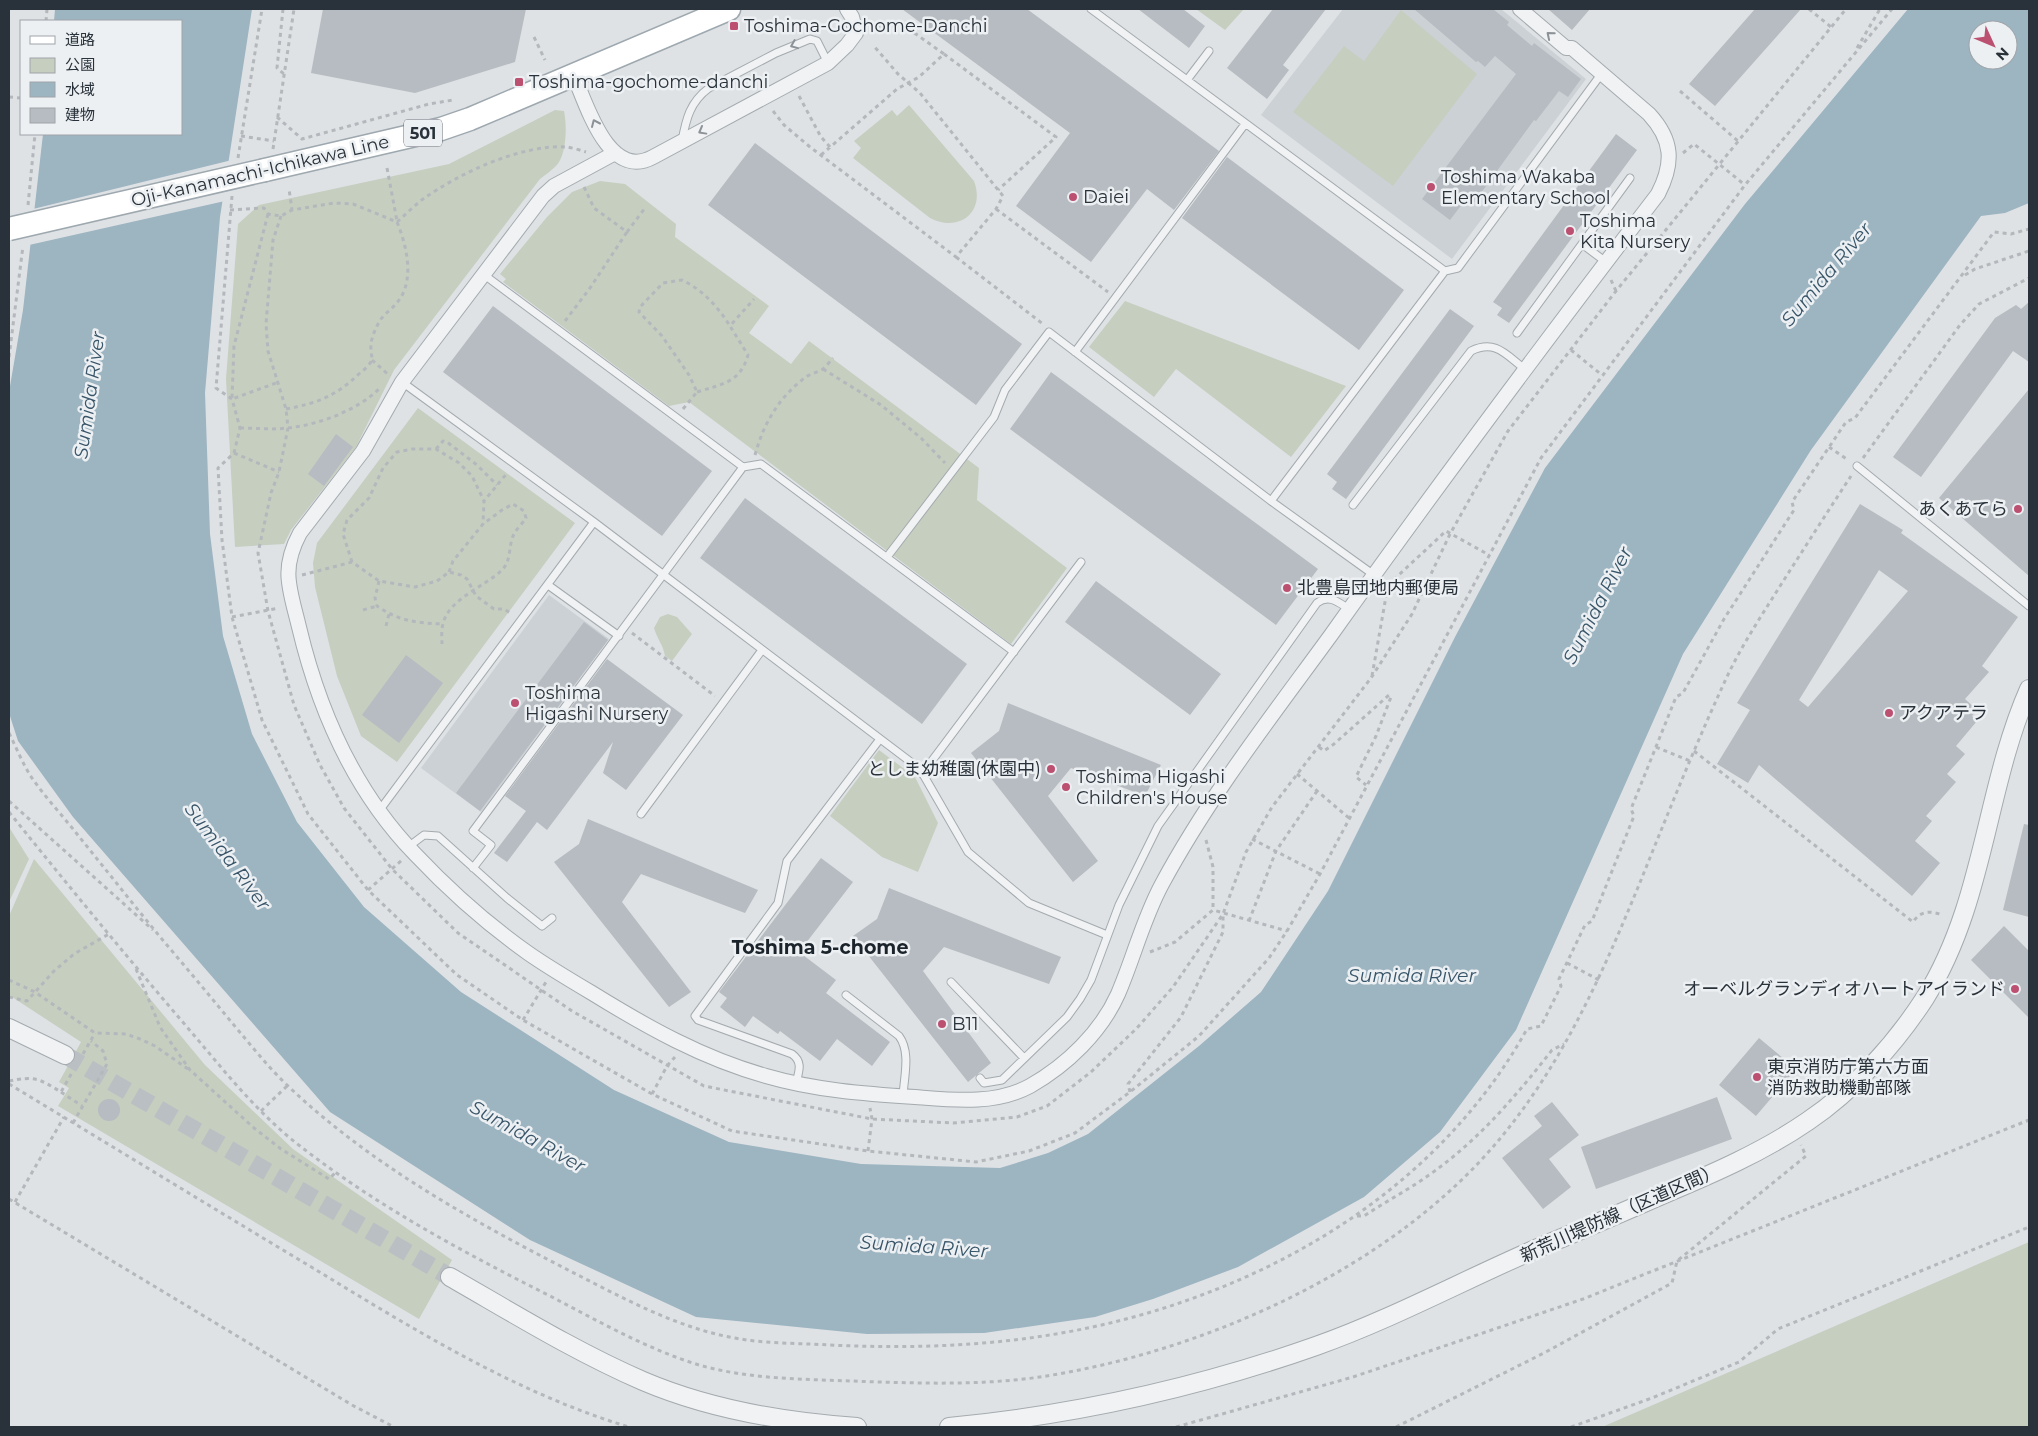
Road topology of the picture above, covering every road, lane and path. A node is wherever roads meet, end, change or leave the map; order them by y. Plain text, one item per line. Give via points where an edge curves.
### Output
1 (262, 9) edge
2 (283, 9) edge
3 (294, 9) edge
4 (728, 9) edge
5 (847, 9) edge
6 (1091, 9) edge
7 (1520, 9) edge
8 (1809, 9) edge
9 (1846, 9) edge
10 (1880, 9) edge
11 (1892, 9) edge
12 (878, 26) dead end
13 (1831, 27) junction
14 (534, 37) dead end
15 (873, 44) dead end
16 (1209, 51) dead end
17 (944, 54) junction
18 (1851, 57) junction
19 (545, 60) dead end
20 (828, 62) junction
21 (1602, 73) junction
22 (284, 74) junction
23 (574, 76) junction
24 (1186, 80) junction
25 (909, 83) junction
26 (1680, 91) dead end
27 (799, 96) dead end
28 (453, 100) dead end
29 (772, 111) dead end
30 (277, 117) junction
31 (1245, 124) junction
32 (241, 136) junction
33 (274, 141) junction
34 (682, 141) junction
35 (1738, 141) junction
36 (830, 147) junction
37 (587, 152) dead end
38 (615, 154) junction
39 (1681, 154) dead end
40 (821, 155) junction
41 (269, 163) junction
42 (237, 164) dead end
43 (1719, 164) junction
44 (387, 168) dead end
45 (1630, 178) dead end
46 (582, 182) dead end
47 (1745, 185) junction
48 (289, 189) dead end
49 (998, 190) junction
50 (233, 191) dead end
51 (645, 208) dead end
52 (996, 209) junction
53 (230, 210) junction
54 (292, 210) junction
55 (268, 214) junction
56 (280, 216) junction
57 (397, 222) junction
58 (9, 229) edge
59 (2029, 230) edge
60 (627, 232) junction
61 (1582, 244) junction
62 (2029, 251) edge
63 (956, 257) junction
64 (1606, 262) junction
65 (1445, 271) junction
66 (484, 274) junction
67 (2029, 278) edge
68 (1959, 279) junction
69 (1108, 292) dead end
70 (754, 299) dead end
71 (563, 323) dead end
72 (730, 326) junction
73 (1049, 329) dead end
74 (1517, 333) dead end
75 (1571, 350) junction
76 (1075, 352) junction
77 (834, 358) dead end
78 (372, 360) junction
79 (823, 369) junction
80 (1526, 370) junction
81 (1602, 375) junction
82 (386, 382) dead end
83 (402, 382) junction
84 (276, 383) junction
85 (381, 387) dead end
86 (697, 392) junction
87 (232, 399) junction
88 (1520, 406) dead end
89 (286, 409) junction
90 (1523, 411) junction
91 (678, 416) dead end
92 (240, 428) junction
93 (288, 428) junction
94 (1829, 447) junction
95 (436, 449) junction
96 (234, 453) junction
97 (753, 461) dead end
98 (1857, 466) junction
99 (743, 467) junction
100 (510, 469) dead end
101 (953, 471) junction
102 (279, 472) junction
103 (498, 485) junction
104 (484, 501) junction
105 (1271, 501) junction
106 (1353, 505) dead end
107 (594, 522) junction
108 (483, 524) junction
109 (1450, 534) junction
110 (1489, 555) junction
111 (886, 557) junction
112 (352, 562) junction
113 (1081, 562) dead end
114 (449, 572) junction
115 (663, 575) junction
116 (1374, 575) junction
117 (288, 579) junction
118 (379, 582) junction
119 (548, 585) junction
120 (1388, 585) junction
121 (472, 591) junction
122 (377, 606) junction
123 (2029, 606) edge
124 (1349, 609) junction
125 (363, 610) dead end
126 (268, 611) junction
127 (389, 614) junction
128 (232, 617) junction
129 (521, 620) junction
130 (442, 624) junction
131 (386, 626) dead end
132 (625, 627) junction
133 (619, 636) junction
134 (442, 644) dead end
135 (762, 650) junction
136 (1014, 652) junction
137 (1371, 678) junction
138 (2029, 689) edge
139 (717, 698) dead end
140 (9, 733) edge
141 (880, 739) junction
142 (1319, 747) junction
143 (1656, 747) junction
144 (1694, 751) junction
145 (1690, 762) junction
146 (922, 774) junction
147 (1297, 774) junction
148 (1366, 785) junction
149 (1317, 791) junction
150 (9, 800) edge
151 (378, 811) junction
152 (9, 812) edge
153 (641, 814) dead end
154 (1349, 818) junction
155 (1193, 828) junction
156 (1252, 839) junction
157 (408, 847) junction
158 (1276, 851) junction
159 (392, 868) junction
160 (473, 868) junction
161 (1320, 874) junction
162 (368, 890) junction
163 (1213, 910) junction
164 (1223, 914) junction
165 (1944, 915) dead end
166 (552, 918) dead end
167 (1250, 921) junction
168 (1287, 931) junction
169 (109, 934) junction
170 (1107, 936) junction
171 (160, 937) junction
172 (1134, 950) junction
173 (1567, 963) junction
174 (134, 965) junction
175 (9, 980) edge
176 (1599, 980) junction
177 (547, 981) dead end
178 (951, 982) dead end
179 (542, 991) junction
180 (35, 992) junction
181 (846, 995) dead end
182 (9, 997) edge
183 (522, 1020) junction
184 (9, 1028) edge
185 (91, 1041) dead end
186 (1565, 1044) junction
187 (65, 1055) tunnel mouth
188 (675, 1056) dead end
189 (1024, 1058) junction
190 (667, 1066) junction
191 (190, 1070) junction
192 (980, 1078) dead end
193 (796, 1083) junction
194 (9, 1084) edge
195 (287, 1086) junction
196 (61, 1092) dead end
197 (1130, 1092) junction
198 (652, 1094) junction
199 (903, 1096) junction
200 (82, 1106) junction
201 (261, 1111) junction
202 (64, 1117) junction
203 (872, 1119) junction
204 (2029, 1120) edge
205 (73, 1123) junction
206 (1801, 1145) dead end
207 (868, 1151) junction
208 (336, 1172) junction
209 (9, 1199) edge
210 (15, 1202) junction
211 (1356, 1216) junction
212 (2029, 1227) edge
213 (1677, 1261) junction
214 (450, 1277) tunnel mouth
215 (394, 1427) edge
216 (629, 1427) edge
217 (856, 1427) edge
218 (949, 1427) edge
219 (1176, 1427) edge
220 (1396, 1427) edge
221 (1571, 1427) edge

1 - 32 path
2 - 22 path via 277,68
3 - 22 path
4 - 23 main road, Oji-Kanamachi-Ichikawa Line / 501
5 - 20 street via 856,32
6 - 24 lane
21 -> 7 street
8 - 13 path
9 - 13 path
10 - 18 path
11 - 18 path
12 - 17 path via 906,26
13 - 35 path
14 - 19 path
15 - 25 path
16 - 24 lane
17 - 25 path
17 - 49 path via 1056,137
18 - 47 path
20 -> 34 street
20 -> 34 lane via 817,40 810,39 717,84 699,95 691,106
21 - 64 street via 1658,124 1666,137 1669,151 1669,166 1658,194
21 - 65 lane via 1458,268
22 - 30 path
38 -> 23 street via 599,132
23 - 41 main road, Oji-Kanamachi-Ichikawa Line / 501 via 441,129
24 - 31 lane
25 - 36 path via 897,89
25 - 49 path
26 - 35 path
27 - 36 path via 821,138
28 - 30 path via 302,139
29 - 40 path
30 - 33 path
31 - 65 lane
31 - 76 lane
32 - 33 path
32 - 42 path
33 - 41 path
34 - 38 street via 638,164
35 - 43 path
36 - 40 path
37 - 57 path via 568,147 536,150 499,160 444,186
38 - 66 street via 554,186 543,196
39 - 43 path via 1694,144
40 - 63 path
41 - 58 main road, Oji-Kanamachi-Ichikawa Line / 501, bridge
43 - 47 path
43 - 75 path
44 - 57 path
45 - 61 lane
46 - 60 path via 594,208
47 - 81 path
48 - 54 path
49 - 52 path via 1003,196
50 - 53 path
51 - 60 path
52 - 63 path
52 - 69 path
53 - 55 path via 264,208
53 - 87 path via 216,388
54 - 56 path
54 - 57 path via 334,203 353,204
55 - 56 path
55 - 87 path via 234,346
56 - 84 path via 273,240 266,324
57 - 78 path via 406,254 405,284 400,299 381,318 372,335
59 - 68 path via 2011,234 1994,232
60 - 71 path
61 - 64 lane
61 - 74 lane
62 - 68 path via 1975,269
63 - 73 path
64 - 80 street
65 - 105 lane
66 - 83 street
66 - 99 lane
67 - 98 path via 1971,312
68 - 94 path via 1855,418 1846,422
70 - 72 path
72 - 86 path via 748,355 746,364 731,382
72 - 86 path via 704,295 682,280 663,283 640,307 638,312 662,336
75 - 81 path
75 - 90 path
76 - 101 lane via 1049,332 1005,390 994,417
76 - 105 lane
77 - 79 path
78 - 82 path via 392,377
78 - 89 path via 353,380 328,398
79 - 97 path via 803,379 779,403 759,440
79 - 101 path via 881,405 921,438
80 - 106 lane via 1488,345 1471,351
80 - 116 street
81 - 110 path via 1541,458
83 - 107 lane
83 - 117 street via 364,451 300,534 288,563
84 - 87 path
84 - 89 path
85 - 93 path via 347,411
86 - 91 path
87 - 92 path
88 - 90 path
89 - 93 path
90 - 109 path via 1508,431
92 - 93 path
92 - 96 path
93 - 102 path
94 - 98 path
94 - 143 path via 1792,502 1794,510 1724,619 1683,693 1676,697
95 - 103 path via 443,441 448,442
95 - 104 path via 459,462 472,476
95 - 112 path via 412,448 397,452 383,468 369,498 347,520 343,534
96 - 102 path
96 - 128 path via 218,468 222,540
98 - 123 lane
98 - 144 path via 1738,656
99 - 111 lane via 761,464
99 - 115 lane
100 - 103 path
101 - 111 lane
102 - 126 path via 267,508 258,553
103 - 104 path
104 - 108 path
105 - 116 lane
107 - 115 lane
107 - 119 lane
108 - 114 path via 453,561
108 - 121 path via 513,504 524,512 526,518 514,533 509,560 502,570
109 - 110 path
109 - 120 path via 1446,531
109 - 137 path via 1412,614
110 - 148 path
111 - 136 lane
112 - 117 path
112 - 118 path
113 - 136 lane
114 - 118 path via 437,582 415,587
114 - 121 path via 461,575
115 - 132 lane
115 - 135 lane
116 - 120 path
116 - 124 street
117 - 151 street via 318,694 343,754
118 - 122 path via 375,598
119 - 129 lane
119 - 133 lane
120 - 137 path
121 - 129 path via 494,609 504,609
121 - 130 path via 449,612
122 - 125 path
122 - 127 path
124 - 155 street
124 - 170 lane via 1328,598 1312,610 1158,826 1137,865
126 - 128 path
126 - 159 path via 294,705 320,766 344,808
127 - 130 path via 422,624
127 - 131 path
128 - 162 path via 262,720 308,814
129 - 151 lane
130 - 134 path
132 - 133 lane
132 - 139 path
133 - 160 lane via 473,831 492,845
135 - 141 lane
135 - 153 lane
136 - 146 lane
137 - 142 path
138 - 218 street, 新荒川堤防線（区道区間） via 2011,737 1966,911 1947,959 1924,999 1895,1039 1858,1081 1810,1120 1762,1149 1708,1175 1317,1346 1163,1393 1012,1421
140 - 171 path via 31,777
141 - 146 lane via 920,769
141 - 193 lane via 787,861 778,903 695,1016 698,1020 792,1054 800,1067
142 - 147 path
142 - 148 path via 1324,751 1334,744 1389,695 1391,697 1376,736 1356,777
143 - 145 path
143 - 173 path via 1631,809 1634,816 1592,921 1585,925
144 - 145 path
144 - 165 path via 1912,922 1924,912
145 - 176 path
146 - 170 lane via 968,852 1029,903
147 - 149 path
147 - 156 path
148 - 154 path
149 - 154 path
149 - 158 path
150 - 171 path
151 - 157 street
152 - 169 path
154 - 161 path
155 - 163 path via 1205,837 1213,867
155 - 172 street via 1158,890
156 - 158 path
156 - 164 path
157 - 160 lane via 424,835 433,834
157 - 193 street via 466,903 529,954 626,1014 674,1042 703,1054 758,1074
158 - 161 path
158 - 167 path
159 - 162 path
159 - 179 path via 458,933
160 - 166 lane via 542,926
161 - 168 path
162 - 183 path via 457,975
163 - 164 path
163 - 172 path via 1175,942 1147,953
164 - 167 path
164 - 197 path via 1223,932 1181,1017 1128,1084
164 - 203 path via 1154,1011 1091,1072 1047,1106 1017,1116 954,1123
167 - 168 path
168 - 197 path via 1270,958 1200,1036
169 - 174 path
169 - 180 path via 74,954
170 - 189 lane via 1091,980 1080,999 1067,1017
171 - 195 path
172 - 199 street via 1119,992 1100,1024 1067,1061 1037,1082 998,1098 968,1100
173 - 176 path
173 - 211 path via 1559,979 1561,986 1541,1026 1527,1029 1502,1071 1470,1113 1411,1173
174 - 191 path via 160,1027
174 - 201 path
175 - 180 path
176 - 186 path
177 - 179 path
178 - 189 lane
179 - 183 path
179 - 190 path
180 - 182 path via 28,1001
180 - 191 path via 95,1033 126,1034 140,1039
181 - 199 lane via 904,1042
183 - 198 path
184 - 187 street
185 - 200 path via 103,1051 107,1064
186 - 208 path via 1522,1111 1473,1169 1422,1214 1356,1260 1263,1310 1146,1354 1041,1377 937,1383 771,1377 694,1363 619,1332 471,1256 384,1206
186 - 211 path via 1552,1050 1497,1116 1453,1157 1364,1216
188 - 190 path
189 - 192 lane via 1002,1080 984,1083
190 - 198 path
190 - 203 path via 704,1086
191 - 208 path via 281,1149 330,1179
193 - 199 street via 857,1093
194 - 202 path
195 - 201 path
195 - 211 path via 368,1151 488,1228 646,1309 738,1339 934,1347 1009,1341 1083,1330 1171,1306 1235,1282 1286,1258
196 - 200 path
197 - 207 path via 1075,1133 1020,1153 976,1162
198 - 207 path via 732,1130
200 - 205 path
201 - 208 path via 296,1143
202 - 205 path
202 - 210 path
203 - 207 path
204 - 213 path
205 - 216 path via 433,1340 553,1399
206 - 213 path via 1806,1156
209 - 210 path
210 - 215 path via 352,1405
212 - 221 path via 1778,1330 1739,1362
213 - 219 path via 1584,1299 1353,1377
213 - 220 path via 1672,1282 1544,1353
214 - 217 street via 567,1343 644,1381 748,1413 806,1424

